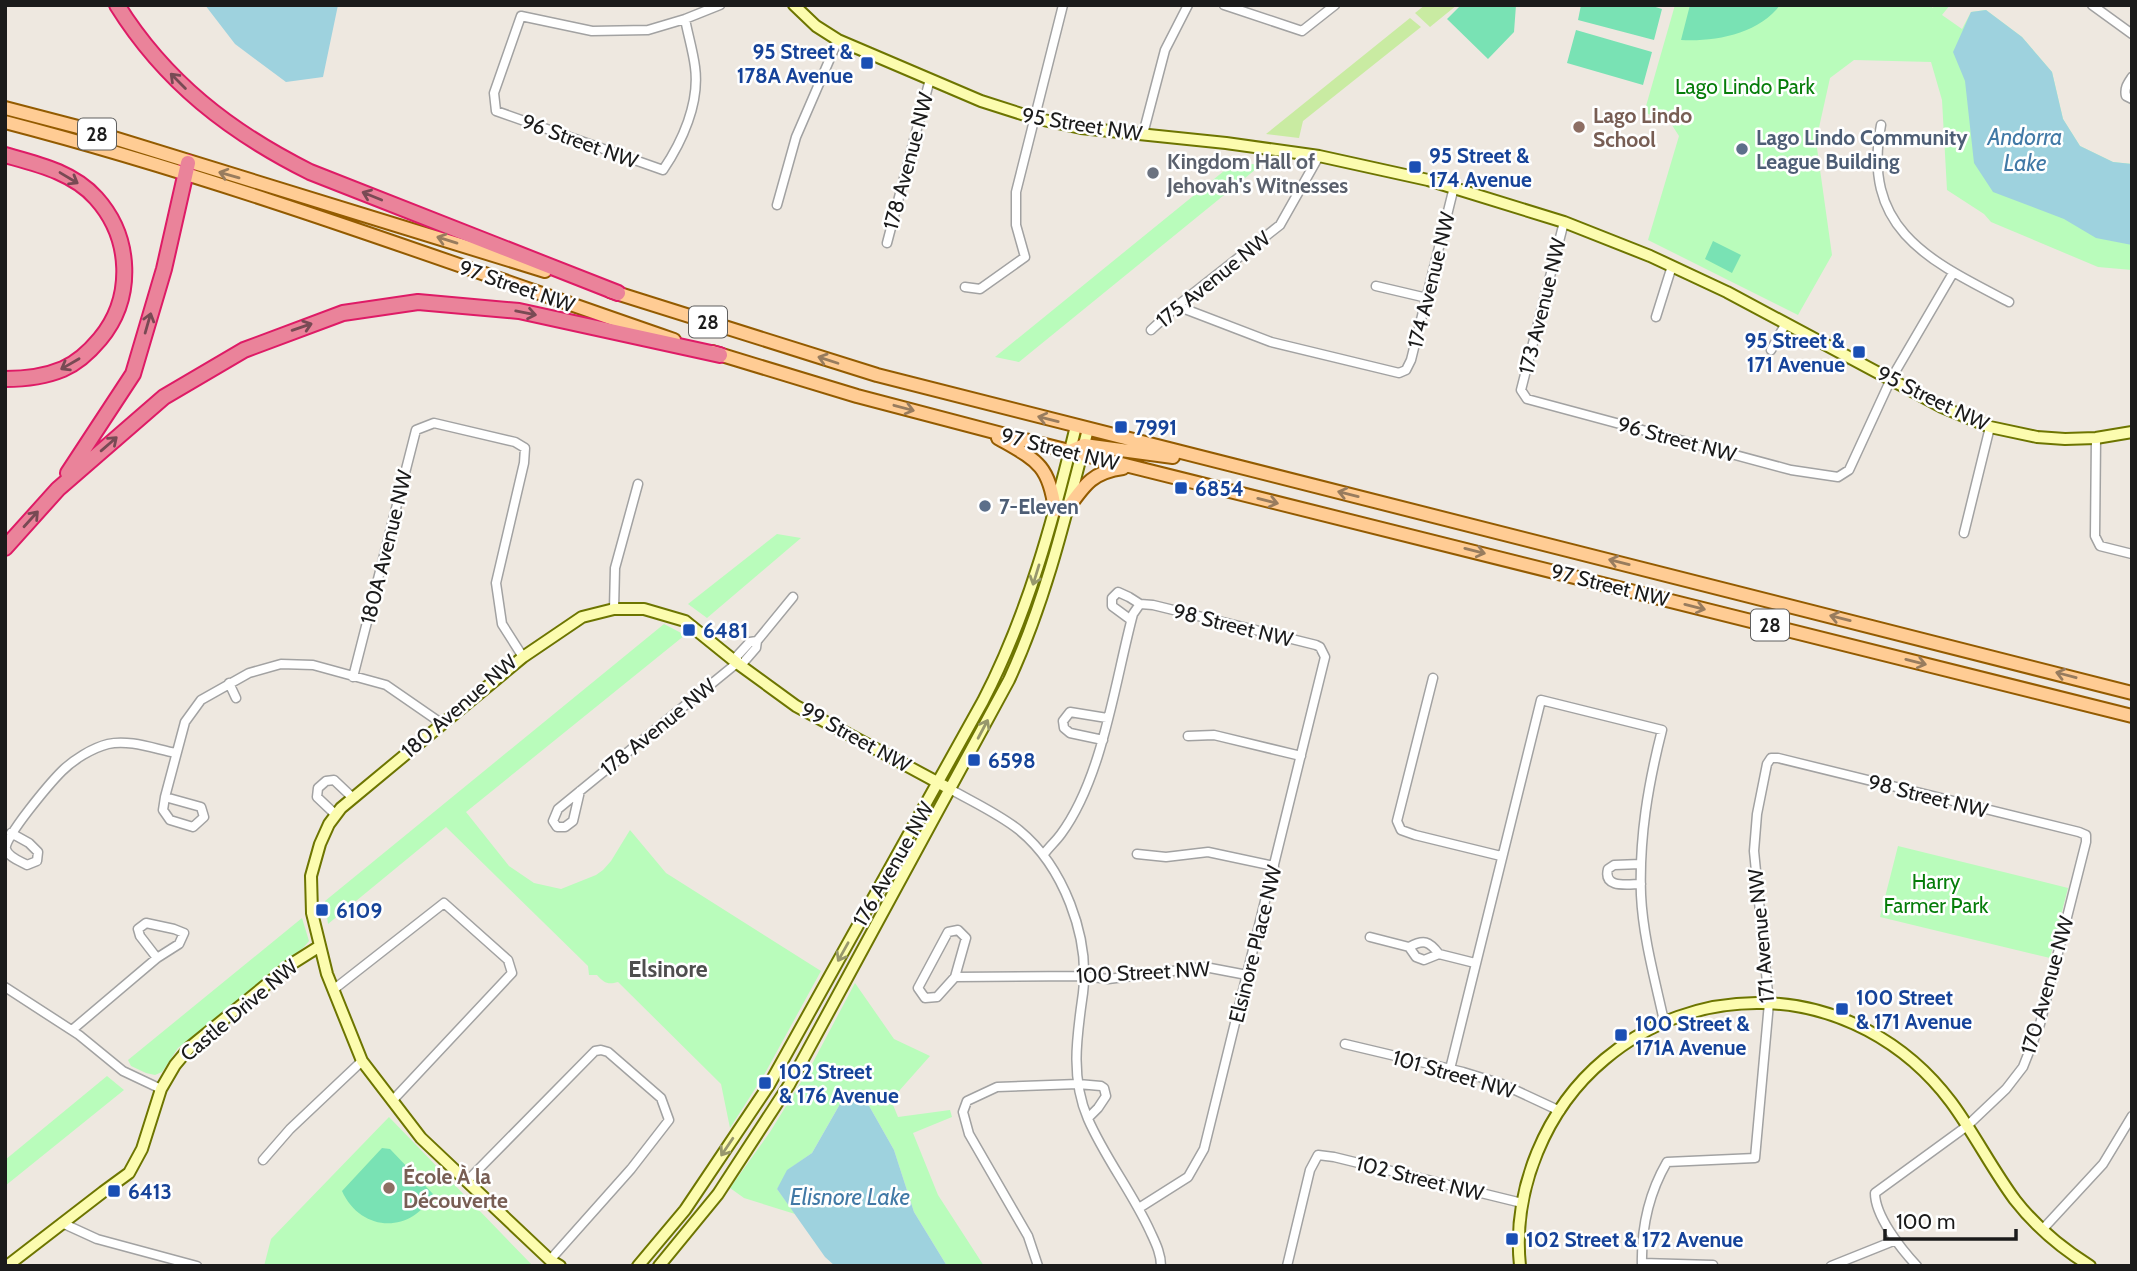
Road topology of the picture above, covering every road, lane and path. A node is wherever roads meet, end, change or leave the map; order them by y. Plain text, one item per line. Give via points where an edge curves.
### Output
1 (117, 5) edge
2 (720, 5) edge
3 (794, 5) edge
4 (1063, 5) edge
5 (1188, 5) edge
6 (1224, 5) edge
7 (1335, 5) edge
8 (2092, 5) edge
9 (685, 19) junction
10 (2132, 34) edge
11 (838, 40) junction
12 (2132, 77) edge
13 (930, 79) junction
14 (2132, 99) edge
15 (5, 108) edge
16 (1034, 118) junction
17 (5, 122) edge
18 (1881, 125) dead end
19 (1143, 134) junction
20 (5, 155) edge
21 (1319, 156) junction
22 (187, 169) junction
23 (1454, 187) junction
24 (777, 205) dead end
25 (1564, 222) junction
26 (887, 243) dead end
27 (1672, 265) junction
28 (1953, 273) junction
29 (965, 286) dead end
30 (1376, 286) dead end
31 (618, 293) junction
32 (1427, 298) junction
33 (2009, 302) dead end
34 (1177, 306) junction
35 (1656, 317) dead end
36 (1786, 323) junction
37 (1151, 330) dead end
38 (1771, 350) dead end
39 (720, 355) junction
40 (5, 379) edge
41 (1891, 379) junction
42 (1521, 390) joint
43 (429, 425) joint
44 (1990, 427) junction
45 (979, 428) junction
46 (1082, 428) junction
47 (2132, 432) edge
48 (2096, 438) junction
49 (1078, 450) junction
50 (1233, 465) junction
51 (1130, 467) junction
52 (638, 484) dead end
53 (58, 489) junction
54 (1061, 509) junction
55 (1964, 533) dead end
56 (5, 548) edge
57 (2132, 554) edge
58 (793, 597) dead end
59 (1140, 604) junction
60 (614, 610) junction
61 (1132, 620) junction
62 (1323, 651) joint
63 (523, 657) junction
64 (737, 663) junction
65 (353, 677) junction
66 (1433, 678) dead end
67 (229, 683) junction
68 (2132, 692) edge
69 (236, 698) dead end
70 (2132, 716) edge
71 (1107, 718) junction
72 (441, 723) junction
73 (1188, 736) dead end
74 (1103, 740) junction
75 (176, 753) junction
76 (1301, 757) junction
77 (1771, 758) joint
78 (939, 783) junction
79 (950, 789) junction
80 (579, 792) dead end
81 (165, 797) junction
82 (353, 797) junction
83 (336, 815) junction
84 (11, 833) dead end
85 (2086, 835) joint
86 (1044, 854) junction
87 (1137, 854) dead end
88 (1502, 856) junction
89 (1640, 864) junction
90 (1274, 866) junction
91 (1641, 884) junction
92 (1370, 937) dead end
93 (320, 946) junction
94 (1409, 947) junction
95 (1440, 954) junction
96 (157, 958) junction
97 (1475, 963) junction
98 (1247, 975) junction
99 (1084, 976) junction
100 (955, 977) junction
101 (5, 987) edge
102 (333, 990) junction
103 (1769, 1003) junction
104 (1664, 1021) junction
105 (72, 1030) junction
106 (1345, 1044) dead end
107 (362, 1061) junction
108 (1450, 1069) junction
109 (1078, 1084) junction
110 (161, 1089) junction
111 (393, 1100) junction
112 (1559, 1111) junction
113 (2132, 1116) edge
114 (1088, 1118) junction
115 (1967, 1126) junction
116 (262, 1160) dead end
117 (466, 1182) junction
118 (1522, 1203) junction
119 (1139, 1208) junction
120 (62, 1223) junction
121 (2042, 1230) junction
122 (1896, 1240) junction
123 (554, 1264) edge
124 (1642, 1264) edge
125 (1713, 1265) edge
126 (7, 1266) edge
127 (197, 1266) edge
128 (638, 1266) edge
129 (659, 1266) edge
130 (1038, 1266) edge
131 (1161, 1266) edge
132 (1287, 1266) edge
133 (1520, 1266) edge
134 (1831, 1266) edge
135 (1917, 1266) edge
136 (2090, 1266) edge

31 -> 1 highway via 310,172 270,152 180,84
2 - 9 street
3 - 11 street, 95 Street NW
4 - 16 street
5 - 19 street via 1165,50
6 - 7 street via 1302,32
8 - 10 street
9 - 9 street, 96 Street NW via 696,69 695,98 677,149 663,170 496,111 494,93 522,16 592,31 648,30
11 - 13 street, 95 Street NW
11 - 24 street via 796,137
12 - 14 street via 2125,92
13 - 16 street, 95 Street NW
13 - 26 street, 178 Avenue NW
15 - 22 main road, 97 Street NW / 28 via 78,127
16 - 19 street, 95 Street NW
16 - 29 street via 1016,192 1016,225 1025,257 980,289
17 - 22 main road, 97 Street NW / 28
18 - 28 street via 1877,162 1887,204 1905,235
19 - 21 street, 95 Street NW
20 -> 40 highway via 58,172 95,197 118,233 125,272 116,316 85,355 44,375
21 - 23 street, 95 Street NW
21 - 34 street, 175 Avenue NW via 1280,225
31 -> 22 main road, 97 Street NW / 28 via 352,210
22 - 39 main road, 97 Street NW
53 -> 22 highway via 133,374
23 - 25 street, 95 Street NW
23 - 32 street, 174 Avenue NW
25 - 27 street, 95 Street NW
25 - 42 street, 173 Avenue NW
27 - 35 street
27 - 36 street, 95 Street NW
28 - 33 street
28 - 41 street
30 - 32 street
46 -> 31 main road, 97 Street NW / 28 via 877,375
32 - 34 street, 174 Avenue NW via 1410,366 1399,373 1271,342
34 - 37 street, 175 Avenue NW
36 - 38 street
36 - 41 street, 95 Street NW
39 -> 45 main road, 97 Street NW / 28
53 -> 39 highway via 174,390 244,350 343,313 418,302 519,311
41 - 42 street, 96 Street NW via 1849,470 1839,477 1791,470 1540,403 1527,399
41 - 44 street, 95 Street NW
43 - 63 street, 180 Avenue NW via 515,442 525,448 496,583 502,624
43 - 65 street, 180A Avenue NW via 416,430
44 - 48 street, 95 Street NW via 2037,437
44 - 55 street
45 - 49 main road, 97 Street NW
45 - 54 main road via 1033,459 1048,477
46 - 49 street, 176 Avenue NW
46 - 50 main road, 97 Street NW / 28
47 - 48 street, 95 Street NW
48 - 57 street via 2095,536 2100,546
49 - 50 main road
49 - 51 main road, 97 Street NW
49 - 54 street, 176 Avenue NW
68 -> 50 main road, 97 Street NW / 28
51 - 54 main road via 1092,478
51 -> 70 main road, 97 Street NW / 28
52 - 60 street via 615,568
56 -> 53 highway
54 -> 78 street, 176 Avenue NW via 1014,637
79 -> 54 street, 176 Avenue NW via 1020,655 1046,585
58 - 64 street via 737,656
59 - 61 street
59 - 61 street via 1118,592 1111,598 1112,606
59 - 62 street, 98 Street NW via 1316,645
60 - 63 street, 99 Street NW via 582,617
60 - 64 street, 99 Street NW via 644,609 685,621
61 - 71 street
62 - 76 street, Elsinore Place NW
63 - 72 street, 180 Avenue NW
64 - 78 street, 99 Street NW via 796,706
64 - 80 street, 178 Avenue NW
65 - 67 street via 313,666 281,664
65 - 72 street via 386,685
66 - 88 street via 1397,821 1401,830
67 - 69 street
67 - 75 street via 201,700 185,722
71 - 74 street
71 - 74 street via 1070,712 1063,722 1070,733
72 - 82 street, 180 Avenue NW
73 - 76 street via 1213,735
74 - 86 street via 1083,796
75 - 81 street
75 - 84 street via 127,743 99,747 62,771
76 - 90 street, Elsinore Place NW
77 - 85 street, 98 Street NW
77 - 103 street, 171 Avenue NW via 1757,814 1754,851
78 - 79 street, 99 Street NW
78 -> 128 street, 176 Avenue NW via 769,1085 685,1210
79 - 86 street, 99 Street NW via 1018,830
79 - 129 street, 176 Avenue NW via 789,1085 718,1195
81 - 81 street via 163,810 170,820 193,827 204,817 201,807
82 - 83 street, 180 Avenue NW
82 - 83 street via 334,780 318,788 317,797
83 - 93 street, 180 Avenue NW via 320,844 311,876 312,914
85 - 115 street, 170 Avenue NW via 2032,1047 2006,1089
86 - 99 street, 99 Street NW via 1067,894 1079,932
87 - 90 street via 1166,857 1208,852
88 - 89 street via 1541,700 1662,730 1646,800
88 - 97 street
89 - 91 street
89 - 91 street via 1614,865 1607,876 1615,884
90 - 98 street, Elsinore Place NW
91 - 104 street via 1646,939
92 - 94 street
93 - 102 street, 180 Avenue NW
93 - 110 street, Castle Drive NW via 190,1047
94 - 95 street via 1425,941
94 - 95 street via 1424,960
95 - 97 street
96 - 96 street via 179,944 184,933 146,923 138,929
96 - 105 street
97 - 108 street
98 - 99 street, 100 Street NW via 1205,967 1108,979
98 - 119 street, Elsinore Place NW via 1204,1149 1188,1177
99 - 100 street, 100 Street NW
99 - 109 street via 1075,1057
100 - 100 street via 966,938 958,930 947,932 918,988 925,998 937,997
101 - 105 street
102 - 107 street, 180 Avenue NW
102 - 111 street via 444,903 508,960 512,973
103 - 104 street via 1723,1005
103 - 115 street via 1828,1013 1883,1038 1930,1078
103 - 124 street, 171 Avenue NW via 1755,1158 1667,1162 1648,1212
104 - 112 street via 1620,1047 1588,1074
105 - 110 street via 122,1071
106 - 108 street, 101 Street NW
107 - 111 street, 180 Avenue NW
107 - 116 street
108 - 112 street, 101 Street NW via 1502,1084
109 - 114 street
109 - 114 street via 1101,1086 1106,1093
109 - 130 street via 997,1087 967,1101 964,1112 969,1134 1028,1236
110 - 120 street, Castle Drive NW via 129,1174
111 - 117 street, 180 Avenue NW via 421,1138
112 - 118 street via 1534,1159
113 - 121 street via 2104,1164
114 - 119 street
115 - 121 street via 2015,1199
115 - 122 street, 170 Avenue NW via 1875,1193 1875,1203
117 - 123 street, 180 Avenue NW
117 - 123 street via 590,1054 601,1050 613,1056 661,1098 669,1120
118 - 132 street, 102 Street NW via 1318,1155 1310,1170
118 - 133 street
119 - 131 street via 1161,1256
120 - 126 street, Castle Drive NW
120 - 127 street via 97,1239
121 - 136 street
122 - 134 street
122 - 135 street
124 - 125 street

